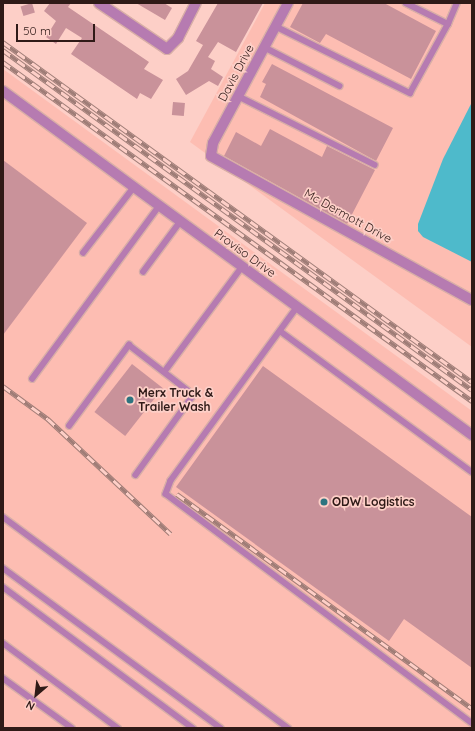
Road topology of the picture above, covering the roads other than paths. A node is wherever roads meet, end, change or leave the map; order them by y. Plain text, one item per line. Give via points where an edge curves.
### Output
1 (99, 3) edge
2 (196, 3) edge
3 (288, 3) edge
4 (406, 3) edge
5 (457, 3) edge
6 (448, 24) junction
7 (275, 26) junction
8 (264, 47) junction
9 (340, 86) dead end
10 (3, 91) edge
11 (238, 96) junction
12 (212, 156) joint
13 (375, 165) dead end
14 (134, 187) junction
15 (159, 206) junction
16 (180, 222) junction
17 (83, 253) dead end
18 (242, 267) junction
19 (143, 272) dead end
20 (472, 300) edge
21 (297, 308) junction
22 (280, 331) junction
23 (164, 372) junction
24 (32, 379) dead end
25 (69, 426) dead end
26 (472, 435) edge
27 (472, 472) edge
28 (136, 475) dead end
29 (3, 517) edge
30 (3, 568) edge
31 (3, 587) edge
32 (3, 643) edge
33 (3, 678) edge
34 (472, 723) edge
35 (72, 728) edge
36 (118, 728) edge
37 (193, 728) edge
38 (221, 728) edge
39 (288, 728) edge

1 - 2 street via 167,49 178,38
3 - 7 street, Davis Drive
4 - 6 lane
5 - 6 lane
6 - 7 lane via 410,92
7 - 8 street, Davis Drive
8 - 9 lane
8 - 11 street, Davis Drive
10 - 14 street, Proviso Drive
11 - 12 street, Davis Drive via 213,143
11 - 13 lane
12 - 20 street, Mc Dermott Drive
14 - 15 street, Proviso Drive
14 - 17 lane
15 - 16 street, Proviso Drive
15 - 24 lane
16 - 18 street, Proviso Drive
16 - 19 lane
18 - 21 street, Proviso Drive
18 - 23 lane
21 - 22 lane
21 - 26 street, Proviso Drive
22 - 27 lane
22 - 34 lane via 170,481 166,494
23 - 25 lane via 129,345
23 - 28 lane via 194,394
29 - 39 lane
30 - 38 lane
31 - 37 lane
32 - 36 lane
33 - 35 lane

